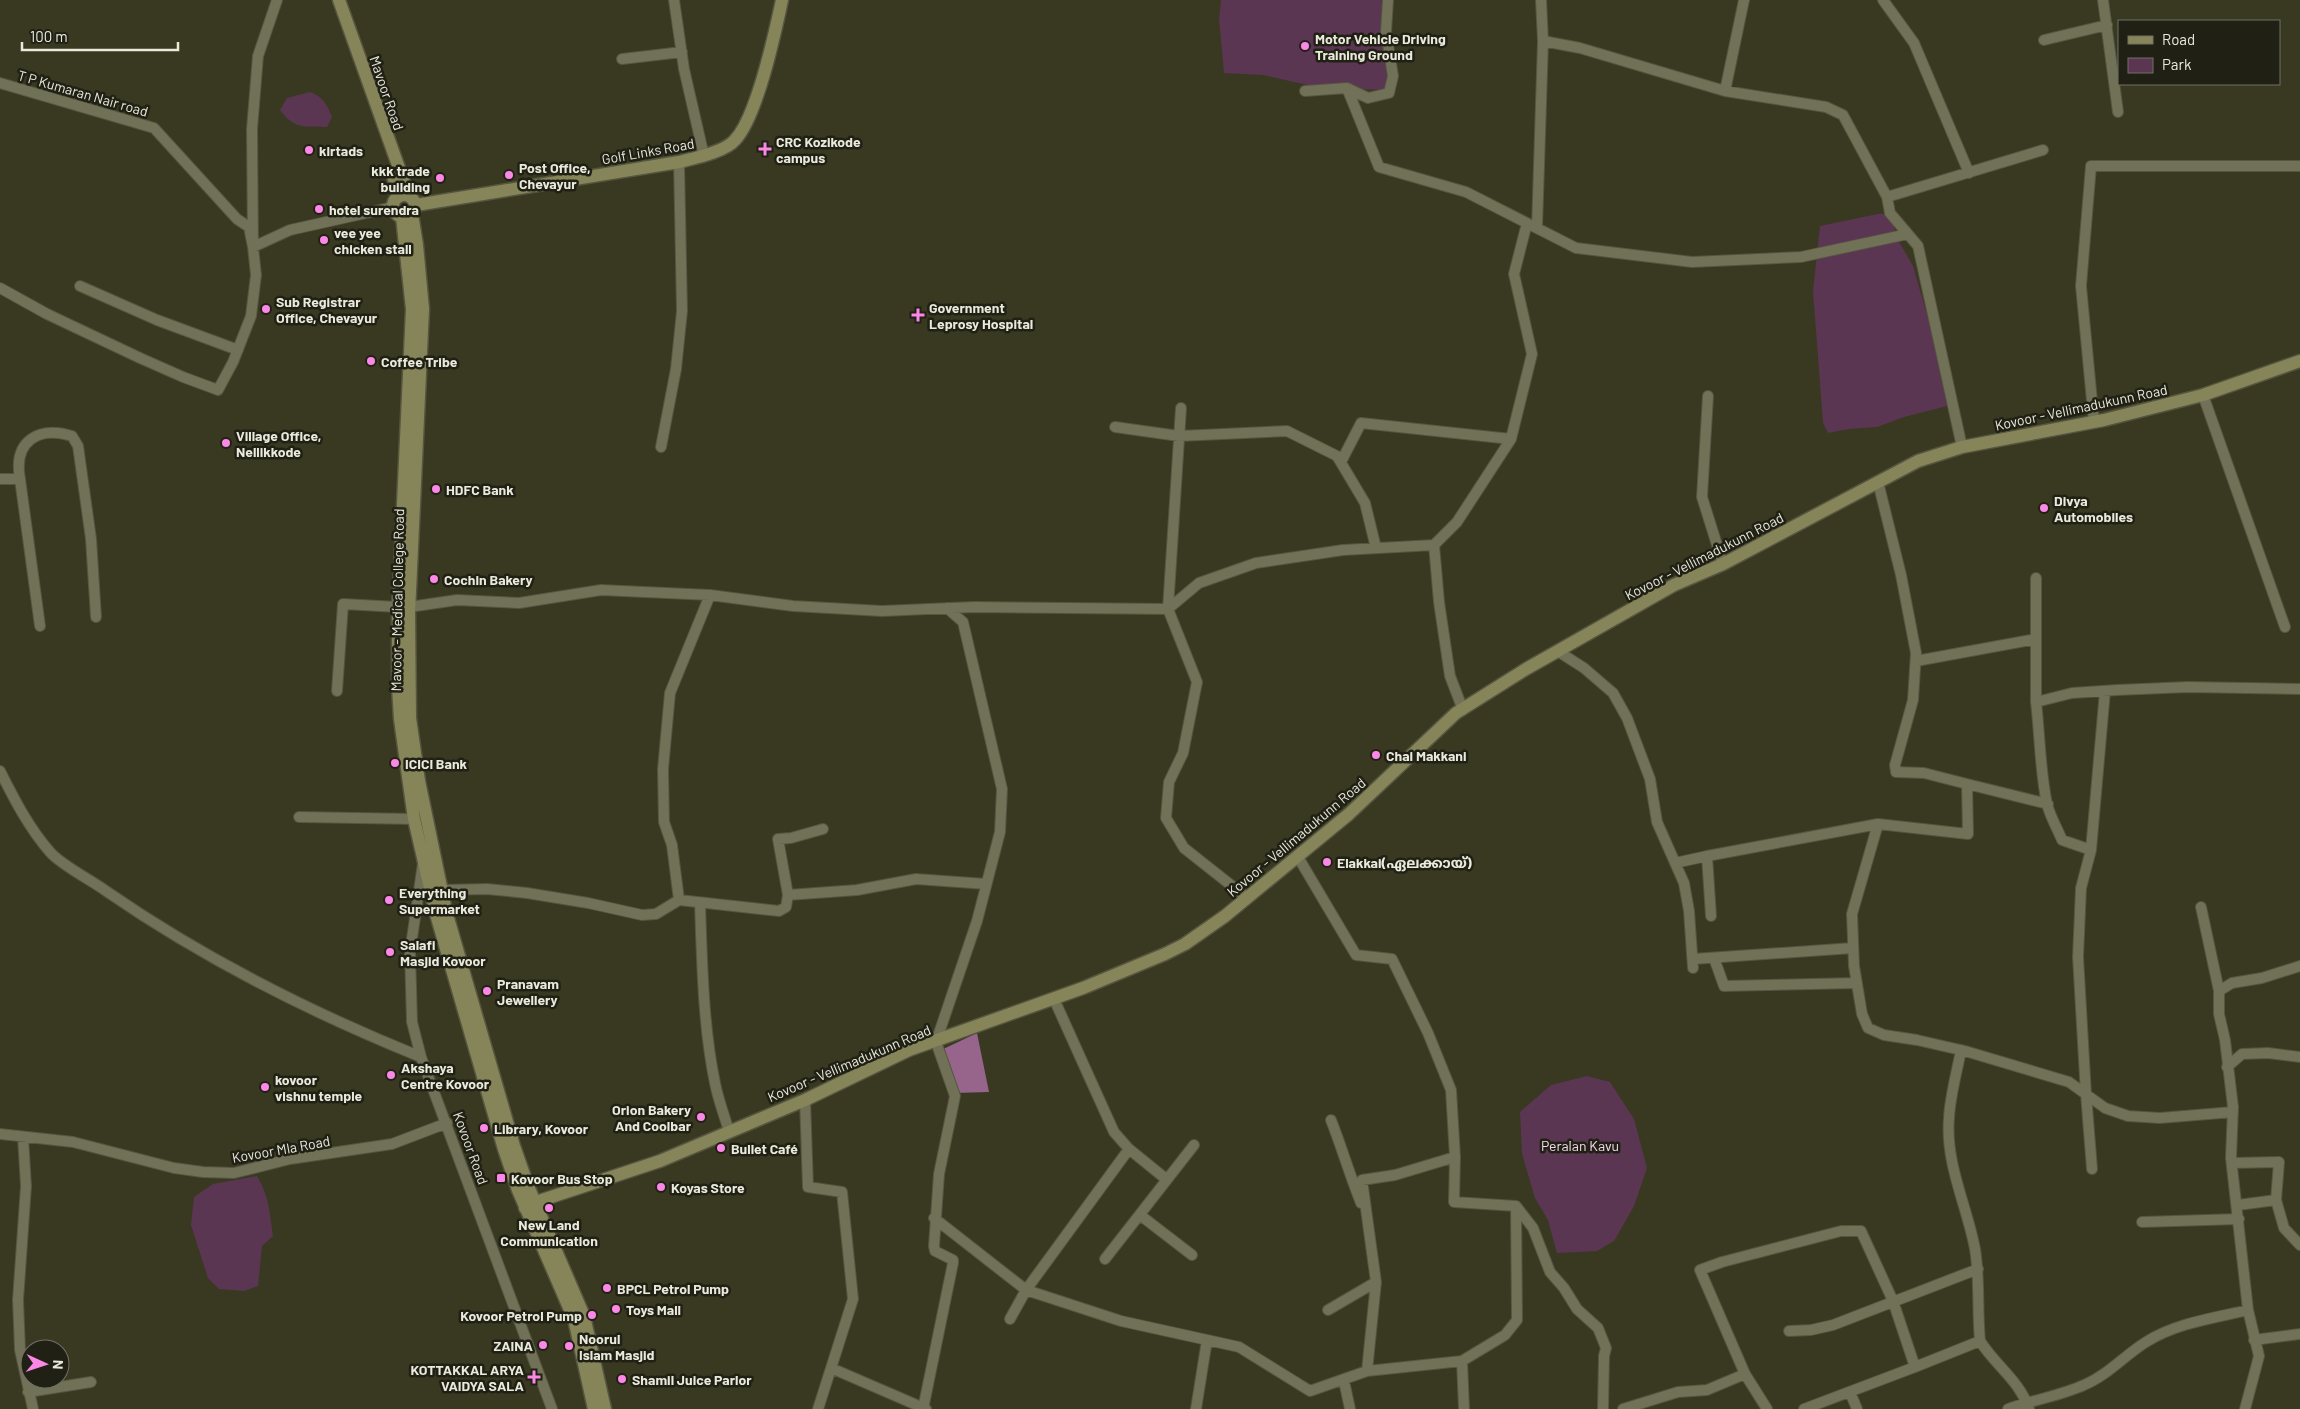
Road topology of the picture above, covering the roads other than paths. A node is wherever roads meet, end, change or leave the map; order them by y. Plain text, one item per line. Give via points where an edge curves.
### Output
1 (277, 0) edge
2 (331, 0) edge
3 (339, 0) edge
4 (674, 0) edge
5 (782, 0) edge
6 (1388, 0) edge
7 (1541, 0) edge
8 (1744, 0) edge
9 (1883, 0) edge
10 (2103, 0) edge
11 (2107, 25) junction
12 (2044, 40) dead end
13 (1543, 41) junction
14 (682, 52) junction
15 (622, 58) dead end
16 (0, 83) edge
17 (1347, 88) junction
18 (1305, 91) dead end
19 (1725, 91) junction
20 (2118, 112) dead end
21 (2043, 150) dead end
22 (704, 156) junction
23 (679, 162) junction
24 (2300, 166) edge
25 (1969, 173) junction
26 (1887, 197) junction
27 (405, 206) junction
28 (1532, 226) junction
29 (1908, 234) junction
30 (253, 246) junction
31 (80, 286) dead end
32 (0, 288) edge
33 (238, 350) junction
34 (2300, 361) edge
35 (2203, 395) junction
36 (1708, 396) dead end
37 (1181, 408) dead end
38 (2094, 422) junction
39 (1115, 427) dead end
40 (1179, 436) junction
41 (1511, 439) junction
42 (1962, 447) junction
43 (661, 448) dead end
44 (1341, 462) junction
45 (0, 479) edge
46 (20, 479) junction
47 (1878, 482) junction
48 (1434, 545) junction
49 (1376, 548) junction
50 (1722, 564) junction
51 (2036, 578) dead end
52 (710, 595) junction
53 (404, 607) junction
54 (947, 608) junction
55 (1168, 609) junction
56 (96, 617) dead end
57 (40, 626) dead end
58 (2285, 627) dead end
59 (2036, 639) junction
60 (1559, 652) junction
61 (1916, 661) junction
62 (2300, 689) edge
63 (337, 691) dead end
64 (2105, 691) junction
65 (2036, 702) junction
66 (1463, 710) junction
67 (0, 771) edge
68 (1967, 784) junction
69 (2048, 804) junction
70 (298, 816) dead end
71 (414, 820) junction
72 (1878, 824) junction
73 (823, 829) dead end
74 (425, 843) junction
75 (2090, 850) junction
76 (1706, 856) junction
77 (1298, 857) junction
78 (423, 859) junction
79 (1675, 863) junction
80 (986, 884) junction
81 (442, 890) junction
82 (788, 895) junction
83 (1246, 897) junction
84 (679, 900) junction
85 (700, 903) junction
86 (2201, 907) dead end
87 (1711, 916) dead end
88 (1853, 948) junction
89 (1714, 958) junction
90 (2300, 966) edge
91 (1857, 983) junction
92 (2219, 991) junction
93 (1054, 999) junction
94 (936, 1042) junction
95 (1961, 1050) junction
96 (421, 1057) junction
97 (2300, 1057) edge
98 (2227, 1067) junction
99 (2086, 1094) junction
100 (805, 1100) junction
101 (2233, 1112) junction
102 (1331, 1120) dead end
103 (447, 1123) junction
104 (729, 1131) junction
105 (0, 1134) edge
106 (23, 1137) junction
107 (1194, 1145) dead end
108 (1129, 1149) junction
109 (1455, 1157) junction
110 (2232, 1163) junction
111 (2092, 1169) dead end
112 (1166, 1180) junction
113 (2276, 1200) junction
114 (2238, 1205) junction
115 (530, 1206) junction
116 (1516, 1206) junction
117 (1140, 1215) junction
118 (1366, 1216) junction
119 (934, 1218) junction
120 (2239, 1219) junction
121 (2142, 1222) dead end
122 (2300, 1245) edge
123 (1192, 1255) dead end
124 (552, 1256) junction
125 (1105, 1259) dead end
126 (1978, 1268) junction
127 (1376, 1282) junction
128 (1026, 1290) junction
129 (1894, 1301) junction
130 (1328, 1310) dead end
131 (2248, 1310) junction
132 (1010, 1320) dead end
133 (1789, 1331) dead end
134 (2300, 1334) edge
135 (1207, 1340) junction
136 (2254, 1340) junction
137 (1980, 1341) junction
138 (1462, 1360) junction
139 (1915, 1367) junction
140 (831, 1368) junction
141 (1367, 1371) junction
142 (1745, 1374) junction
143 (1344, 1381) junction
144 (91, 1382) dead end
145 (28, 1392) junction
146 (1850, 1392) junction
147 (2028, 1406) edge
148 (33, 1409) edge
149 (552, 1409) edge
150 (594, 1409) edge
151 (605, 1409) edge
152 (818, 1409) edge
153 (924, 1409) edge
154 (1196, 1409) edge
155 (1350, 1409) edge
156 (1464, 1409) edge
157 (1603, 1409) edge
158 (1623, 1409) edge
159 (1767, 1409) edge
160 (1804, 1409) edge
161 (1857, 1409) edge
162 (2008, 1409) edge
163 (2245, 1409) edge

1 - 30 street via 258,56 252,129
2 - 27 main road, Mavoor Road
3 - 27 main road, Mavoor Road
4 - 14 street
5 - 22 main road, Golf Links Road via 774,38 747,124 734,142
6 - 17 street via 1386,32 1393,76 1390,93 1368,98
7 - 13 street
8 - 19 street
9 - 25 street via 1914,43
10 - 11 street
11 - 12 street
11 - 20 street
13 - 19 street via 1580,48
13 - 28 street
14 - 15 street
14 - 22 street
16 - 30 street, T P Kumaran Nair road via 154,128 237,219 249,227
17 - 18 street
17 - 28 street via 1379,166 1466,192
19 - 26 street via 1826,107 1843,115
21 - 25 street
22 - 23 main road, Golf Links Road
23 - 27 main road, Golf Links Road
23 - 43 street via 682,311 676,369
24 - 38 street via 2091,166 2081,286
25 - 26 street
26 - 29 street via 1890,214
27 - 30 street via 290,230
27 - 53 main road, Mavoor - Medical College Road via 418,245 423,309
28 - 29 street via 1576,248 1692,262 1801,257
28 - 41 street via 1514,274 1532,354
29 - 42 street via 1918,246
30 - 33 street via 256,275 251,316
31 - 33 street via 157,320
32 - 33 street via 140,358 218,390
34 - 35 main road, Kovoor - Vellimadukunn Road
35 - 38 main road, Kovoor - Vellimadukunn Road
35 - 58 street
36 - 50 street via 1702,496
37 - 40 street
38 - 42 main road, Kovoor - Vellimadukunn Road
39 - 40 street
40 - 44 street via 1287,432 1337,456
40 - 55 street
41 - 44 street via 1361,423
41 - 48 street via 1457,522
42 - 47 main road, Kovoor - Vellimadukunn Road via 1918,461
44 - 49 street via 1365,503
45 - 46 street
46 - 56 street via 22,446 31,439 48,434 72,436 78,446 90,530
46 - 57 street
47 - 50 main road, Kovoor - Vellimadukunn Road
47 - 61 street via 1901,575
48 - 49 street
48 - 66 street via 1450,676
49 - 55 street via 1256,563 1199,583
50 - 60 main road, Kovoor - Vellimadukunn Road via 1674,585
51 - 59 street
52 - 53 street via 601,590 519,603 457,600
52 - 54 street via 831,609
52 - 84 street via 670,693 664,822 672,845
53 - 63 street via 343,604
53 - 71 main road via 400,719
53 - 74 main road, Mavoor - Medical College Road via 410,718
54 - 55 street
54 - 80 street via 963,622 1002,789 1000,832
55 - 83 street via 1197,682 1183,753 1169,782 1166,818 1184,848
59 - 61 street
59 - 65 street
60 - 66 main road, Kovoor - Vellimadukunn Road via 1526,669
60 - 79 street via 1613,693 1627,718 1650,779 1657,822
61 - 68 street via 1913,700 1895,765 1896,772 1924,773
62 - 64 street via 2188,686
64 - 65 street via 2072,693
64 - 75 street
65 - 69 street
66 - 77 main road, Kovoor - Vellimadukunn Road
67 - 96 street via 20,810 50,853 159,927 376,1039
68 - 69 street
68 - 72 street via 1968,834
69 - 75 street via 2062,840
70 - 71 street
71 - 74 main road
72 - 76 street
72 - 88 street via 1852,914
73 - 82 street via 778,839
74 - 78 main road
74 - 81 main road, Mavoor - Medical College Road
75 - 99 street via 2081,888 2078,957
76 - 79 street
76 - 87 street
77 - 83 main road, Kovoor - Vellimadukunn Road
77 - 109 street via 1356,955 1392,959 1404,979 1451,1090
78 - 96 street, Kovoor Road via 410,952 412,1022
78 - 115 main road via 504,1149
79 - 89 street via 1684,883 1689,911 1693,964
80 - 82 street via 916,879 857,890
80 - 94 street via 977,921
81 - 84 street via 487,889 527,893 642,915 656,914
81 - 115 main road, Mavoor - Medical College Road
82 - 85 street via 786,907 779,911
83 - 93 main road, Kovoor - Vellimadukunn Road via 1185,944
84 - 85 street
85 - 104 street via 710,1047 715,1084
86 - 92 street
88 - 89 street
88 - 91 street
89 - 91 street via 1724,986
90 - 92 street via 2232,983
91 - 95 street via 1862,1014 1868,1028 1884,1035
92 - 98 street
93 - 94 main road, Kovoor - Vellimadukunn Road
93 - 108 street via 1114,1132
94 - 100 main road, Kovoor - Vellimadukunn Road via 909,1050
94 - 119 street via 955,1096 939,1174
95 - 99 street via 2069,1082
95 - 126 street via 1949,1118 1949,1138 1956,1182
96 - 103 street, Kovoor Road
97 - 98 street via 2242,1054
98 - 101 street
99 - 101 street via 2105,1108 2128,1116 2160,1118
99 - 111 street
100 - 104 main road, Kovoor - Vellimadukunn Road
100 - 140 street via 808,1187 842,1192 853,1299
101 - 110 street
102 - 118 street
103 - 106 street, Kovoor Mla Road via 392,1144 290,1159 234,1173 174,1168 73,1142
103 - 149 street, Kovoor Road
104 - 115 main road, Kovoor - Vellimadukunn Road via 660,1161
105 - 106 street, Kovoor Mla Road
106 - 145 street via 26,1186 18,1300 20,1350
107 - 112 street
108 - 112 street
108 - 128 street
109 - 116 street via 1454,1202
109 - 118 street via 1395,1175 1362,1180
110 - 113 street via 2279,1162
110 - 114 street
112 - 117 street
113 - 114 street
113 - 122 street via 2284,1228
114 - 120 street
115 - 124 main road, Mavoor - Medical College Road
116 - 138 street via 1517,1320 1505,1335
116 - 157 street via 1533,1228 1550,1272 1577,1309 1598,1328 1603,1339 1606,1348
117 - 123 street
117 - 125 street
118 - 127 street
119 - 128 street
119 - 153 street via 935,1251 953,1260 954,1264
120 - 121 street
120 - 131 street
124 - 150 main road via 574,1319
124 - 151 main road, Mavoor - Medical College Road via 584,1316
126 - 129 street
126 - 137 street
127 - 130 street
127 - 141 street
128 - 132 street
128 - 135 street via 1121,1321
129 - 133 street via 1833,1325
129 - 139 street
129 - 142 street via 1861,1231 1842,1231 1700,1270
131 - 136 street
131 - 147 street via 2179,1327 2148,1340 2084,1386
134 - 136 street
135 - 143 street via 1239,1347 1310,1392
135 - 154 street
136 - 163 street via 2259,1356
137 - 139 street
137 - 147 street via 2022,1392
138 - 141 street
138 - 156 street
139 - 146 street
140 - 152 street
140 - 153 street
141 - 143 street
142 - 158 street via 1707,1390 1678,1392
142 - 159 street
143 - 155 street
144 - 145 street
145 - 148 street
146 - 160 street
146 - 161 street
147 - 162 street

